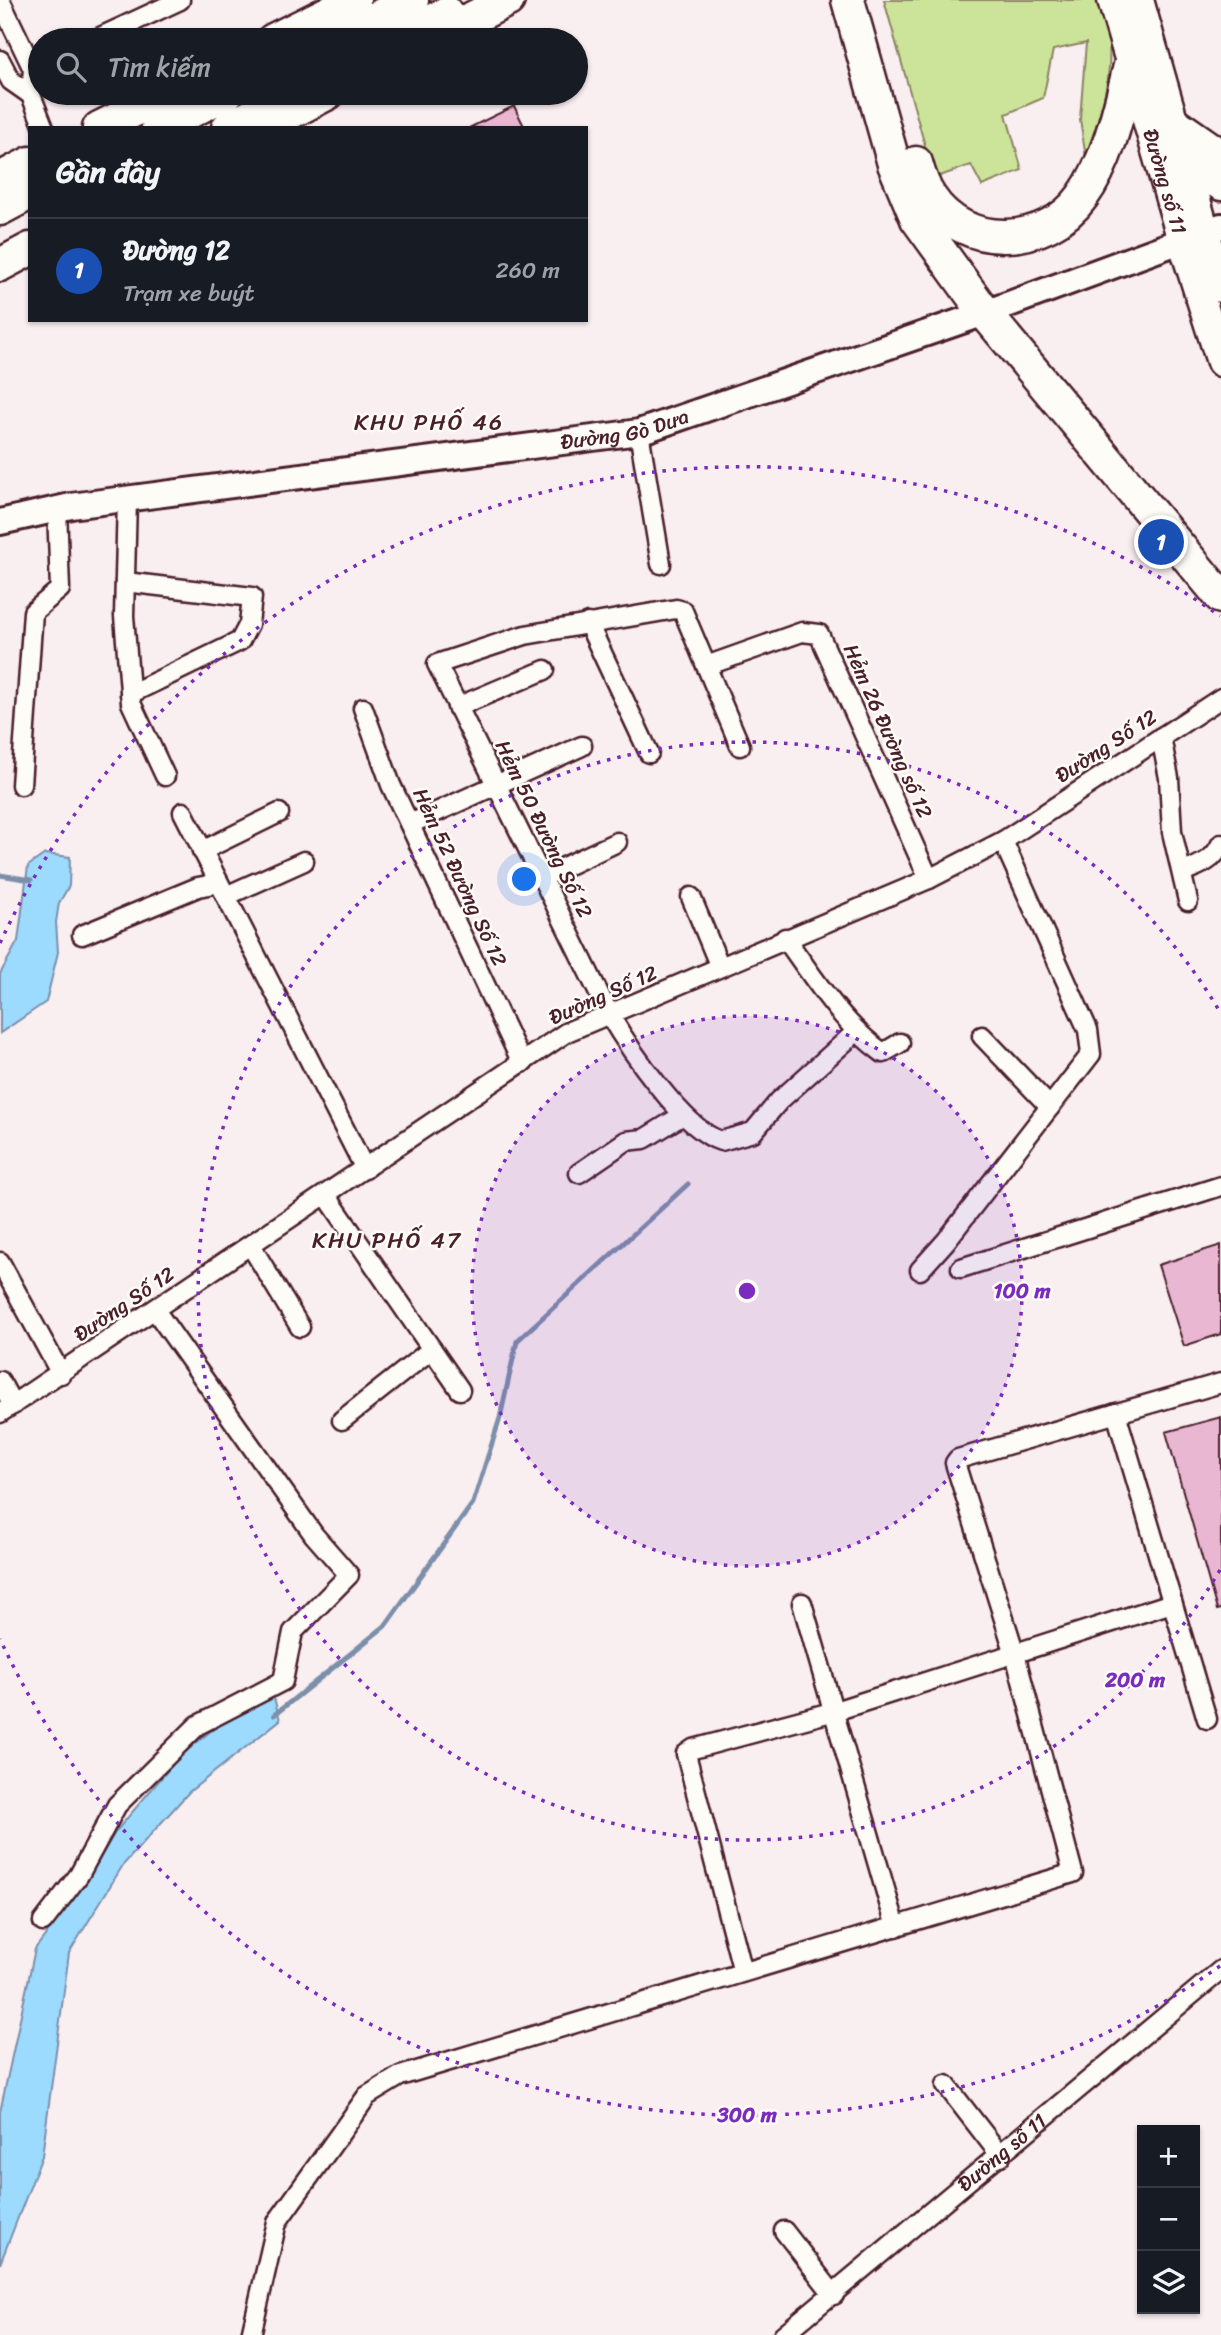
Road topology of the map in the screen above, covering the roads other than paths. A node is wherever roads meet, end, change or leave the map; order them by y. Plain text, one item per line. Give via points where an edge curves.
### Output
1 (0, 0) edge
2 (180, 0) edge
3 (354, 0) edge
4 (412, 0) edge
5 (472, 0) edge
6 (508, 0) edge
7 (848, 0) edge
8 (867, 0) edge
9 (1112, 0) edge
10 (1139, 0) edge
11 (158, 4) edge
12 (115, 28) edge
13 (298, 28) edge
14 (356, 28) edge
15 (419, 28) edge
16 (453, 28) edge
17 (28, 51) edge
18 (0, 60) edge
19 (1130, 66) junction
20 (28, 72) edge
21 (5, 84) edge
22 (28, 94) edge
23 (35, 105) edge
24 (145, 105) edge
25 (204, 105) edge
26 (272, 105) edge
27 (305, 105) edge
28 (1171, 121) junction
29 (43, 126) edge
30 (103, 126) edge
31 (162, 126) edge
32 (232, 126) edge
33 (266, 126) edge
34 (1221, 156) edge
35 (28, 164) edge
36 (1185, 166) junction
37 (0, 179) edge
38 (1221, 186) edge
39 (28, 194) edge
40 (0, 209) edge
41 (28, 232) edge
42 (1202, 233) edge
43 (0, 247) edge
44 (28, 250) edge
45 (0, 265) edge
46 (1221, 288) edge
47 (985, 313) junction
48 (1221, 362) edge
49 (639, 432) junction
50 (127, 499) junction
51 (57, 509) junction
52 (0, 522) edge
53 (661, 564) dead end
54 (125, 582) junction
55 (1221, 597) edge
56 (588, 623) junction
57 (706, 666) junction
58 (545, 670) dead end
59 (130, 695) junction
60 (1221, 698) edge
61 (457, 707) junction
62 (363, 708) dead end
63 (1161, 737) junction
64 (582, 746) dead end
65 (740, 746) dead end
66 (649, 753) dead end
67 (165, 776) dead end
68 (497, 782) junction
69 (21, 785) dead end
70 (183, 812) dead end
71 (279, 813) dead end
72 (410, 824) junction
73 (1003, 841) junction
74 (617, 842) dead end
75 (1221, 844) edge
76 (202, 851) junction
77 (304, 861) dead end
78 (1182, 872) junction
79 (543, 877) junction
80 (929, 879) junction
81 (222, 889) junction
82 (691, 897) dead end
83 (1188, 901) dead end
84 (82, 935) dead end
85 (785, 938) junction
86 (720, 967) junction
87 (609, 1014) junction
88 (857, 1031) junction
89 (982, 1036) dead end
90 (900, 1043) dead end
91 (522, 1063) junction
92 (1050, 1107) junction
93 (683, 1115) junction
94 (365, 1170) junction
95 (579, 1172) dead end
96 (1221, 1186) edge
97 (326, 1195) junction
98 (251, 1246) junction
99 (0, 1262) edge
100 (961, 1268) dead end
101 (920, 1270) dead end
102 (155, 1310) junction
103 (300, 1327) dead end
104 (432, 1349) junction
105 (61, 1374) junction
106 (0, 1381) edge
107 (1221, 1383) edge
108 (460, 1390) dead end
109 (6, 1409) edge
110 (1116, 1413) junction
111 (342, 1420) dead end
112 (802, 1603) dead end
113 (1172, 1603) junction
114 (1015, 1654) junction
115 (835, 1711) junction
116 (1207, 1719) dead end
117 (43, 1922) dead end
118 (896, 1927) junction
119 (1221, 1970) edge
120 (743, 1972) junction
121 (946, 2084) dead end
122 (1001, 2156) junction
123 (784, 2231) dead end
124 (834, 2295) junction
125 (251, 2335) edge
126 (783, 2335) edge

1 - 17 street
2 - 11 street
3 - 13 highway
4 - 14 highway
5 - 15 highway
6 - 16 highway
7 - 47 highway via 894,164 917,219
8 - 19 highway via 930,198 953,222 974,231 1019,236 1044,229 1081,198 1104,156
9 - 19 main road, Đường số 11
10 - 28 main road, Đường số 11
11 - 12 street
18 - 21 street
19 - 42 main road, Đường số 11
20 - 21 street
21 - 22 street
23 - 29 street
24 - 30 highway
25 - 31 highway
26 - 32 highway
27 - 33 highway
28 - 34 highway
28 - 36 main road, Đường số 11
35 - 37 highway
36 - 38 main road
36 - 42 main road, Đường số 11
39 - 40 highway
41 - 43 highway
42 - 46 main road, Đường số 11
42 - 47 street, Đường Gò Dưa
42 - 48 main road, Đường số 11
44 - 45 highway
47 - 49 street, Đường Gò Dưa
47 - 55 highway
49 - 50 street, Đường Gò Dưa
49 - 53 street
50 - 51 street, Đường Gò Dưa
50 - 54 street
51 - 52 street, Đường Gò Dưa
51 - 69 street via 60,589 33,612
54 - 59 street
54 - 59 street via 252,597 249,624 240,641
56 - 57 street via 666,608 683,611
56 - 61 street, Hẻm 50 Đường Số 12 via 525,635 437,664
56 - 66 street
57 - 65 street
57 - 80 street, Hẻm 26 Đường số 12 via 802,632 819,634
58 - 61 street
59 - 67 street
60 - 63 street, Đường Số 12
61 - 68 street, Hẻm 50 Đường Số 12
62 - 72 street, Hẻm 52 Đường Số 12
63 - 73 street, Đường Số 12
63 - 78 street via 1172,832
64 - 68 street
68 - 72 street
68 - 79 street, Hẻm 50 Đường Số 12
70 - 76 street
71 - 76 street
72 - 91 street, Hẻm 52 Đường Số 12
73 - 80 street, Đường Số 12
73 - 92 street via 1088,1030 1091,1054
74 - 79 street
75 - 78 street via 1202,864
76 - 81 street
77 - 81 street
78 - 83 street
79 - 87 street, Hẻm 50 Đường Số 12
80 - 85 street, Đường Số 12
81 - 84 street via 198,887
81 - 94 street
82 - 86 street
85 - 86 street, Đường Số 12
85 - 88 street
86 - 87 street, Đường Số 12
87 - 91 street, Đường Số 12 via 567,1032
87 - 93 street, Hẻm 50 Đường Số 12 via 626,1044
88 - 90 street via 883,1053
88 - 93 street, Hẻm 50 Đường Số 12 via 779,1101 753,1132 721,1141
89 - 92 street
91 - 94 street, Đường Số 12
92 - 101 street
93 - 95 street via 644,1139 626,1141
94 - 97 street, Đường Số 12
96 - 100 street
97 - 98 street, Đường Số 12
97 - 104 street
98 - 102 street, Đường Số 12
98 - 103 street
99 - 105 street
102 - 105 street, Đường Số 12
102 - 117 street via 314,1535 349,1575 293,1632 283,1681 198,1725 117,1805 79,1875
104 - 108 street
104 - 111 street
105 - 109 street, Đường Số 12
106 - 109 street
107 - 110 street
110 - 113 street
110 - 114 street via 955,1463
112 - 115 street
113 - 114 street
113 - 116 street
114 - 115 street
114 - 118 street via 1073,1873
115 - 118 street
115 - 120 street via 686,1754
118 - 120 street
119 - 122 street, Đường số 11
120 - 125 street via 400,2076 367,2096 277,2222
121 - 122 street
122 - 124 street, Đường số 11
123 - 124 street
124 - 126 street, Đường số 11

